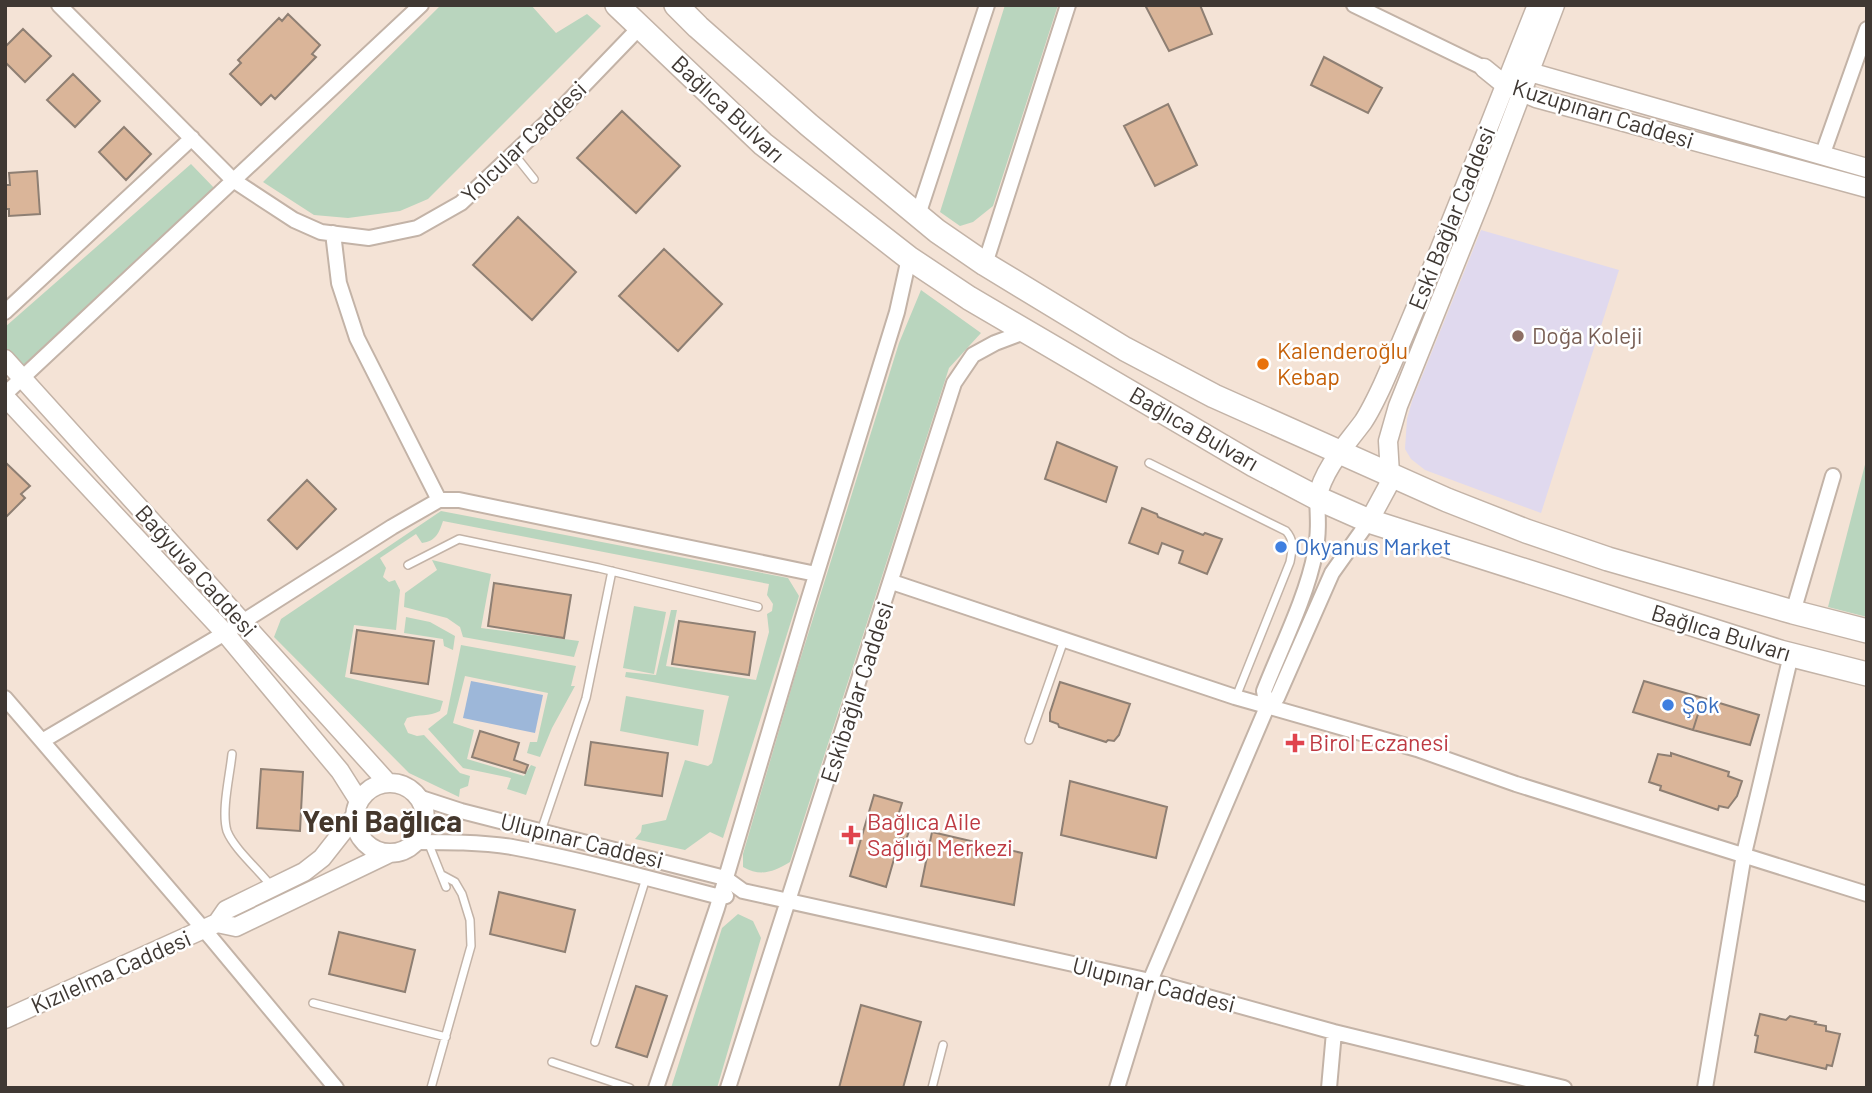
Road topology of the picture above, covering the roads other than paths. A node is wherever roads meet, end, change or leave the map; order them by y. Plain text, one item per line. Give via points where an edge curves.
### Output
1 (59, 5) edge
2 (421, 5) edge
3 (617, 5) edge
4 (676, 5) edge
5 (987, 5) edge
6 (1068, 5) edge
7 (1354, 5) edge
8 (1536, 5) edge
9 (1555, 5) edge
10 (640, 27) junction
11 (1867, 29) edge
12 (1484, 68) junction
13 (1521, 70) junction
14 (1505, 85) junction
15 (1522, 93) junction
16 (192, 138) junction
17 (514, 154) junction
18 (1822, 156) junction
19 (1867, 169) edge
20 (534, 179) dead end
21 (233, 180) junction
22 (1867, 188) edge
23 (918, 215) junction
24 (333, 233) junction
25 (909, 258) junction
26 (985, 264) junction
27 (5, 312) edge
28 (1027, 331) junction
29 (5, 359) edge
30 (22, 377) junction
31 (5, 396) edge
32 (1339, 452) junction
33 (1149, 463) dead end
34 (1390, 474) junction
35 (1833, 476) dead end
36 (1317, 498) junction
37 (439, 500) junction
38 (1369, 521) junction
39 (408, 565) dead end
40 (612, 571) junction
41 (816, 575) junction
42 (892, 582) junction
43 (758, 607) dead end
44 (1793, 612) junction
45 (242, 622) junction
46 (1867, 631) edge
47 (225, 633) junction
48 (1064, 640) junction
49 (1791, 655) junction
50 (1867, 674) edge
51 (1236, 697) junction
52 (5, 698) edge
53 (1266, 707) junction
54 (1029, 740) dead end
55 (42, 741) junction
56 (232, 754) dead end
57 (388, 783) junction
58 (418, 797) junction
59 (357, 809) junction
60 (541, 831) junction
61 (422, 842) junction
62 (390, 853) junction
63 (1744, 854) junction
64 (442, 874) junction
65 (646, 878) junction
66 (725, 878) junction
67 (277, 886) junction
68 (446, 887) dead end
69 (743, 891) junction
70 (1867, 894) edge
71 (720, 897) junction
72 (789, 902) junction
73 (210, 927) junction
74 (1150, 982) junction
75 (313, 1003) dead end
76 (5, 1019) edge
77 (1334, 1032) junction
78 (446, 1037) junction
79 (595, 1042) dead end
80 (943, 1045) dead end
81 (552, 1062) dead end
82 (1522, 1083) edge
83 (336, 1088) edge
84 (431, 1088) edge
85 (630, 1088) edge
86 (656, 1088) edge
87 (729, 1088) edge
88 (932, 1088) edge
89 (1117, 1088) edge
90 (1329, 1088) edge
91 (1564, 1088) edge
92 (1705, 1088) edge

1 - 16 street, Yolcular Caddesi
2 - 21 street
3 - 10 main road, Bağlıca Bulvarı
4 - 23 main road, Bağlıca Bulvarı
5 - 23 street
6 - 26 street
7 - 12 street
8 - 13 street, Eski Bağlar Caddesi
9 - 13 street
10 - 17 street, Yolcular Caddesi
10 - 25 main road, Bağlıca Bulvarı via 762,144
11 - 18 street
12 - 13 street, Kuzupınarı Caddesi
12 - 14 street, Kuzupınarı Caddesi
13 - 14 street, Eski Bağlar Caddesi
13 - 15 street
13 - 18 street, Kuzupınarı Caddesi
14 - 15 street, Kuzupınarı Caddesi
14 - 32 street, Eski Bağlar Caddesi via 1412,319 1364,420
15 - 22 street, Kuzupınarı Caddesi
15 - 34 street via 1398,406 1388,442
16 - 21 street, Yolcular Caddesi
16 - 27 street
17 - 20 lane
17 - 24 street, Yolcular Caddesi via 461,204 418,228 369,238
18 - 19 street, Kuzupınarı Caddesi
21 - 24 street, Yolcular Caddesi via 294,219
21 - 30 street
23 - 26 main road, Bağlıca Bulvarı
24 - 37 street via 339,284 357,338
25 - 28 main road, Bağlıca Bulvarı
25 - 41 street via 897,312
26 - 32 main road, Bağlıca Bulvarı via 1214,397
28 - 36 main road, Bağlıca Bulvarı
28 - 42 street, Eskibağlar Caddesi via 973,355 954,383
29 - 30 street, Bağyuva Caddesi
30 - 31 street
30 - 45 street, Bağyuva Caddesi
31 - 47 street, Bağyuva Caddesi
32 - 34 main road, Bağlıca Bulvarı
32 - 36 street, Eski Bağlar Caddesi
33 - 51 lane via 1286,531 1291,538 1290,562
34 - 38 street via 1385,496
34 - 44 main road, Bağlıca Bulvarı via 1488,517 1608,559
35 - 44 street
36 - 38 main road, Bağlıca Bulvarı
36 - 53 street via 1315,554 1264,691
37 - 41 street via 459,500
37 - 45 street
38 - 49 main road, Bağlıca Bulvarı
38 - 53 street via 1332,573 1277,698
39 - 40 lane via 459,539
40 - 43 lane
40 - 60 lane via 586,698
41 - 66 street
42 - 48 street
42 - 72 street, Eskibağlar Caddesi
44 - 46 main road, Bağlıca Bulvarı
45 - 47 street
45 - 57 street, Bağyuva Caddesi
47 - 55 street
47 - 59 street, Bağyuva Caddesi via 340,771
48 - 51 street
48 - 54 lane
49 - 50 main road, Bağlıca Bulvarı
49 - 63 street
51 - 53 street
52 - 55 street
53 - 63 street via 1417,749
53 - 74 street
55 - 73 street
56 - 67 lane via 227,829
57 - 58 street via 399,784
57 - 59 street via 371,788
58 - 60 street, Ulupınar Caddesi
58 - 61 street via 425,820
59 - 62 street via 359,834 372,848
59 - 67 street, Kızılelma Caddesi via 322,858
60 - 66 street, Ulupınar Caddesi
61 - 62 street
61 - 64 lane
61 - 65 street, Ulupınar Caddesi via 512,848
62 - 73 street, Kızılelma Caddesi via 236,927
63 - 70 street
63 - 92 street
64 - 68 lane
64 - 78 lane via 459,887 472,933
65 - 71 street, Ulupınar Caddesi
65 - 79 lane
66 - 69 street, Ulupınar Caddesi
66 - 71 street
67 - 73 street, Kızılelma Caddesi via 226,910
69 - 71 street, Ulupınar Caddesi
69 - 72 street, Ulupınar Caddesi
71 - 86 street
72 - 74 street, Ulupınar Caddesi
72 - 87 street, Eskibağlar Caddesi
73 - 76 street, Kızılelma Caddesi
73 - 83 street
74 - 77 street, Ulupınar Caddesi
74 - 89 street
75 - 78 lane
77 - 82 street, Ulupınar Caddesi
77 - 90 street
78 - 84 lane
80 - 88 lane
81 - 85 lane
82 - 91 street, Ulupınar Caddesi

